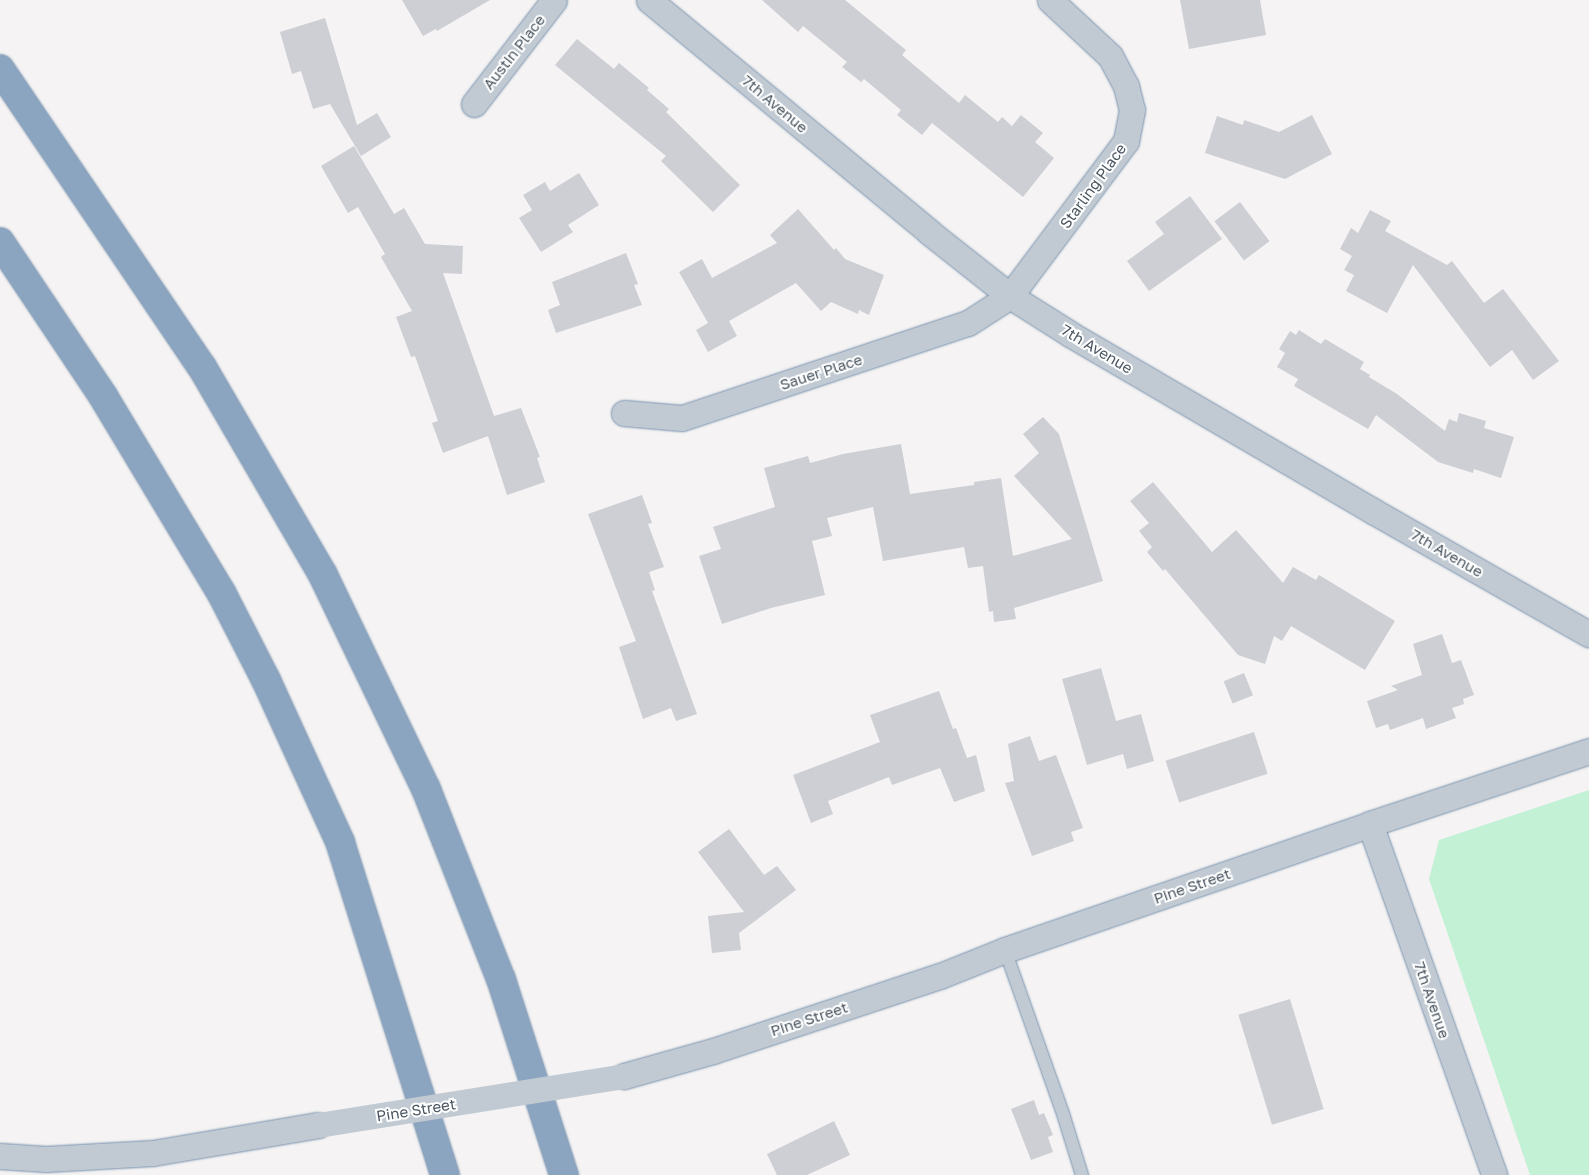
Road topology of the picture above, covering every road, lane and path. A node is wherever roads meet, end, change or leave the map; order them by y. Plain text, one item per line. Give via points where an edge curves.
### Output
1 (554, 0) edge
2 (649, 0) edge
3 (1050, 0) edge
4 (0, 70) edge
5 (474, 104) dead end
6 (0, 242) edge
7 (1010, 296) junction
8 (624, 413) dead end
9 (1589, 634) edge
10 (1589, 751) edge
11 (1370, 824) junction
12 (1005, 950) junction
13 (0, 1156) edge
14 (48, 1167) edge
15 (445, 1175) edge
16 (564, 1175) edge
17 (1082, 1175) edge
18 (1494, 1175) edge

1 - 5 street, Austin Place
2 - 7 street, 7th Avenue
3 - 7 street, Starling Place via 1110,56 1126,86 1132,110 1126,141
4 - 16 highway via 202,367 323,575 429,798 501,979
6 - 15 highway via 104,396 222,594 266,680 340,842
7 - 8 street, Sauer Place via 968,323 682,418
7 - 9 street, 7th Avenue via 1364,506
10 - 11 street, Pine Street
11 - 12 street, Pine Street
11 - 18 street, 7th Avenue
12 - 14 street, Pine Street, bridge via 930,979 714,1051 624,1076 153,1153
12 - 17 lane
13 - 14 street, Pine Street

